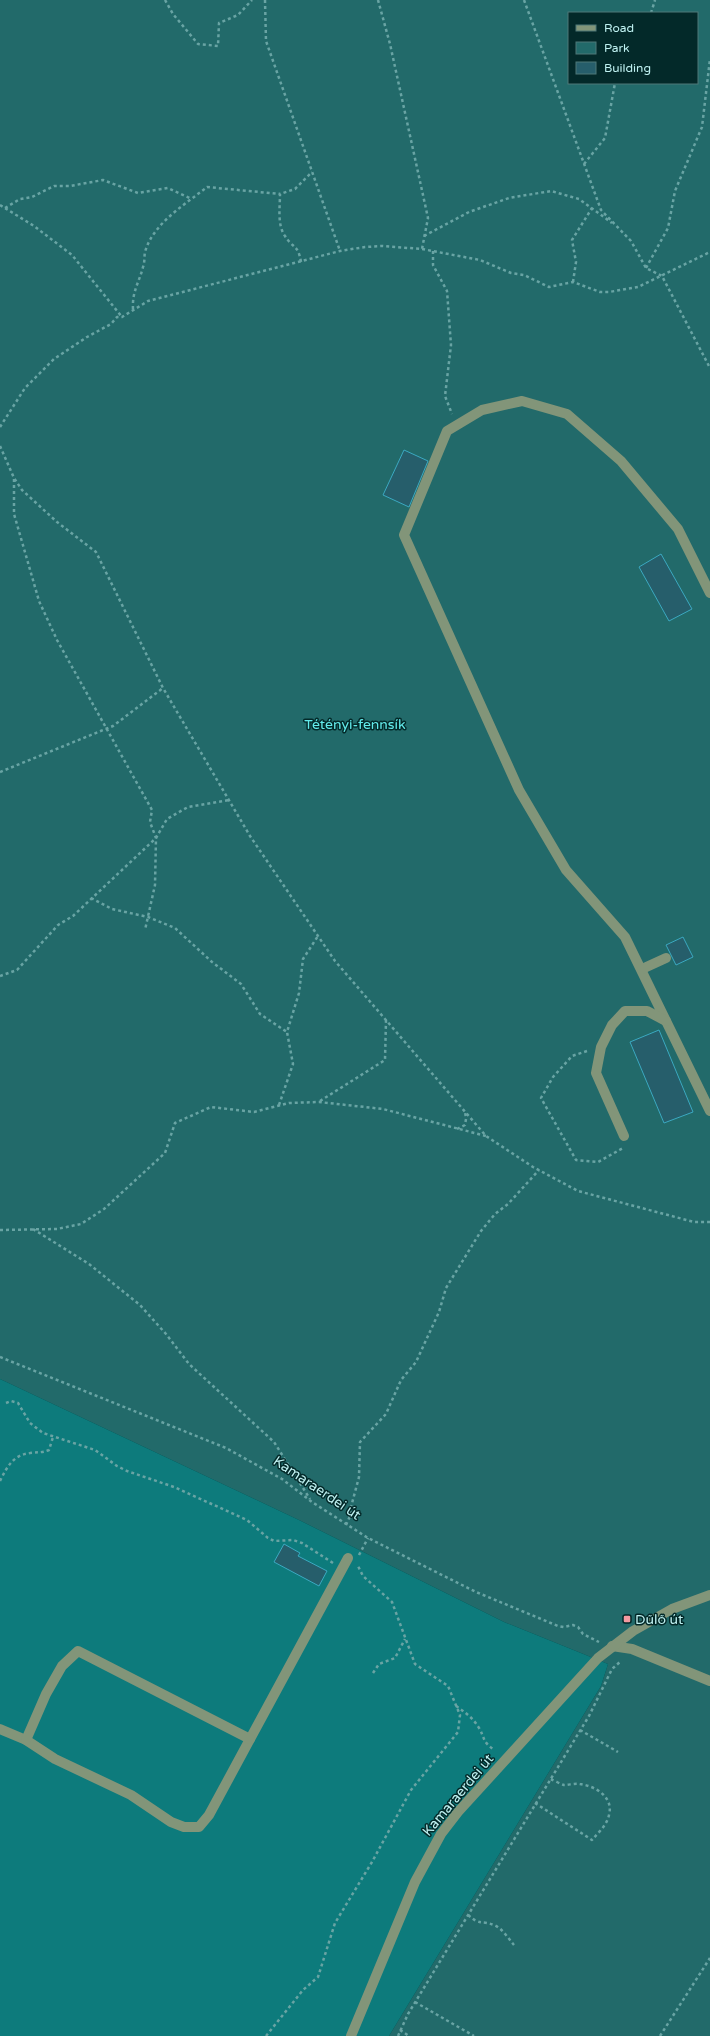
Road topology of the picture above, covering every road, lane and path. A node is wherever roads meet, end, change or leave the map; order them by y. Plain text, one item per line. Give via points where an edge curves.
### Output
1 (165, 0) edge
2 (252, 0) edge
3 (265, 0) edge
4 (378, 0) edge
5 (524, 0) edge
6 (655, 0) edge
7 (650, 12) edge
8 (710, 59) edge
9 (615, 84) edge
10 (584, 164) junction
11 (312, 172) junction
12 (280, 194) junction
13 (192, 199) junction
14 (0, 205) edge
15 (5, 208) junction
16 (592, 208) junction
17 (617, 226) junction
18 (424, 236) junction
19 (422, 249) junction
20 (340, 251) junction
21 (433, 251) junction
22 (710, 252) edge
23 (301, 262) junction
24 (646, 268) junction
25 (662, 276) junction
26 (573, 282) junction
27 (133, 309) junction
28 (122, 317) junction
29 (710, 368) edge
30 (457, 425) junction
31 (0, 427) edge
32 (0, 446) edge
33 (14, 478) junction
34 (710, 593) edge
35 (163, 688) junction
36 (108, 729) junction
37 (0, 772) edge
38 (229, 800) junction
39 (156, 838) junction
40 (91, 898) junction
41 (148, 917) junction
42 (145, 930) dead end
43 (318, 936) junction
44 (666, 958) dead end
45 (642, 969) junction
46 (0, 976) edge
47 (386, 1020) junction
48 (666, 1021) junction
49 (287, 1032) junction
50 (601, 1047) junction
51 (319, 1102) junction
52 (279, 1105) junction
53 (464, 1109) junction
54 (710, 1111) edge
55 (456, 1130) junction
56 (486, 1136) junction
57 (624, 1136) joint
58 (539, 1170) junction
59 (710, 1222) edge
60 (0, 1224) edge
61 (1, 1229) edge
62 (32, 1229) junction
63 (0, 1357) edge
64 (6, 1403) dead end
65 (53, 1437) junction
66 (0, 1481) edge
67 (312, 1502) junction
68 (346, 1525) junction
69 (368, 1538) junction
70 (349, 1560) junction
71 (710, 1595) edge
72 (405, 1638) junction
73 (612, 1646) junction
74 (622, 1660) dead end
75 (373, 1673) dead end
76 (710, 1681) edge
77 (456, 1705) junction
78 (0, 1729) edge
79 (580, 1730) junction
80 (250, 1739) junction
81 (26, 1740) junction
82 (493, 1749) dead end
83 (618, 1752) dead end
84 (550, 1778) junction
85 (535, 1803) junction
86 (468, 1915) junction
87 (514, 1945) dead end
88 (710, 1958) edge
89 (415, 2002) junction
90 (400, 2030) junction
91 (266, 2036) edge
92 (351, 2036) edge
93 (398, 2036) edge
94 (409, 2036) edge
95 (474, 2036) edge
96 (660, 2036) edge

1 - 2 path via 198,44 218,46 219,23 238,15
3 - 11 path via 266,41
4 - 18 path via 428,218
5 - 10 path
6 - 7 path
8 - 24 path via 702,127 676,191 668,228
9 - 10 path via 605,138
10 - 17 path via 601,210
11 - 12 path via 295,189
11 - 20 path
12 - 13 path via 207,187
12 - 23 path via 280,221 284,235 299,250
13 - 15 path via 168,188 138,193 103,180 54,186 32,197 20,199
13 - 27 path via 157,230 149,244 144,266 132,295
14 - 15 path
15 - 28 path via 72,255
16 - 17 path
16 - 18 path via 579,199 551,191 509,198 470,212
16 - 26 path via 572,240 576,262
17 - 24 path via 630,241
18 - 19 path
19 - 20 path via 382,246
19 - 21 path
20 - 23 path
21 - 26 path via 480,260 511,273 524,275 549,287
21 - 30 path via 433,265 446,291 451,345 445,396
22 - 25 path
23 - 27 path via 148,301
24 - 25 path
25 - 26 path via 638,287 609,292 600,292
25 - 29 path
27 - 28 path
28 - 31 path via 54,359 24,388
30 - 34 street via 482,410 522,401 567,414 621,461 678,529
30 - 45 street via 447,431 404,535 519,790 566,870 625,937
32 - 33 path
33 - 35 path via 28,495 96,552
33 - 36 path via 14,514 40,601 57,640
35 - 36 path
35 - 38 path
36 - 37 path
36 - 39 path via 152,810 150,822
38 - 39 path via 188,807 167,820
38 - 43 path via 250,836
39 - 40 path
39 - 41 path via 155,885
40 - 41 path via 112,909
40 - 46 path via 73,916 58,925 17,970
41 - 42 path
41 - 49 path via 175,928 240,984 260,1014
43 - 47 path via 335,961
43 - 49 path via 303,960 300,993
44 - 45 street
45 - 48 street
47 - 51 path via 385,1060
47 - 53 path
48 - 50 street via 647,1011 625,1011 612,1025
48 - 54 street
49 - 52 path via 293,1064
50 - 57 street via 596,1073
50 - 57 path via 572,1056 553,1076 541,1098 576,1160 598,1162 625,1147
51 - 52 path
51 - 55 path via 383,1109
52 - 62 path via 254,1112 211,1107 175,1123 165,1153 104,1209 72,1227
53 - 55 path via 465,1125
53 - 56 path
55 - 56 path
56 - 58 path
58 - 59 path via 578,1191 694,1222
58 - 68 path via 481,1231 446,1288 439,1312 416,1362 401,1380 386,1414 360,1442 360,1477
60 - 61 path
61 - 62 path
62 - 67 path via 89,1264 140,1305 189,1364 274,1442
63 - 67 path, Kamaraerdei út via 226,1448 282,1479
64 - 65 path via 18,1403 30,1423
65 - 66 path via 49,1450 20,1455 12,1461
65 - 70 path via 86,1446 127,1471 174,1487 247,1520 268,1538 302,1543 334,1563
67 - 68 path, Kamaraerdei út
68 - 69 path, Kamaraerdei út
69 - 70 path via 362,1552
69 - 73 path, Kamaraerdei út via 476,1592 558,1626 573,1625 594,1640
70 - 72 path via 392,1602
70 - 80 street
71 - 73 street, Kamaraerdei út via 672,1609
72 - 75 path via 395,1658 379,1664
72 - 77 path via 416,1664 448,1686
73 - 76 street via 632,1649
73 - 92 street, Kamaraerdei út via 547,1712 441,1834 415,1882
74 - 79 path via 612,1669
77 - 82 path via 468,1714 479,1728 486,1744
77 - 91 path via 460,1714 458,1732 411,1790 335,1923 318,1978 303,1990
78 - 81 street
79 - 83 path
79 - 84 path
80 - 81 street via 78,1651 62,1666 46,1694
80 - 81 street via 209,1815 199,1827 184,1827 171,1822 132,1795 55,1759
84 - 85 path
84 - 85 path via 564,1785 578,1783 602,1792 610,1806 610,1815 605,1825 592,1840
85 - 86 path
86 - 87 path via 476,1922 499,1928
86 - 89 path
88 - 96 path
89 - 90 path
89 - 95 path
90 - 93 path
90 - 94 path

